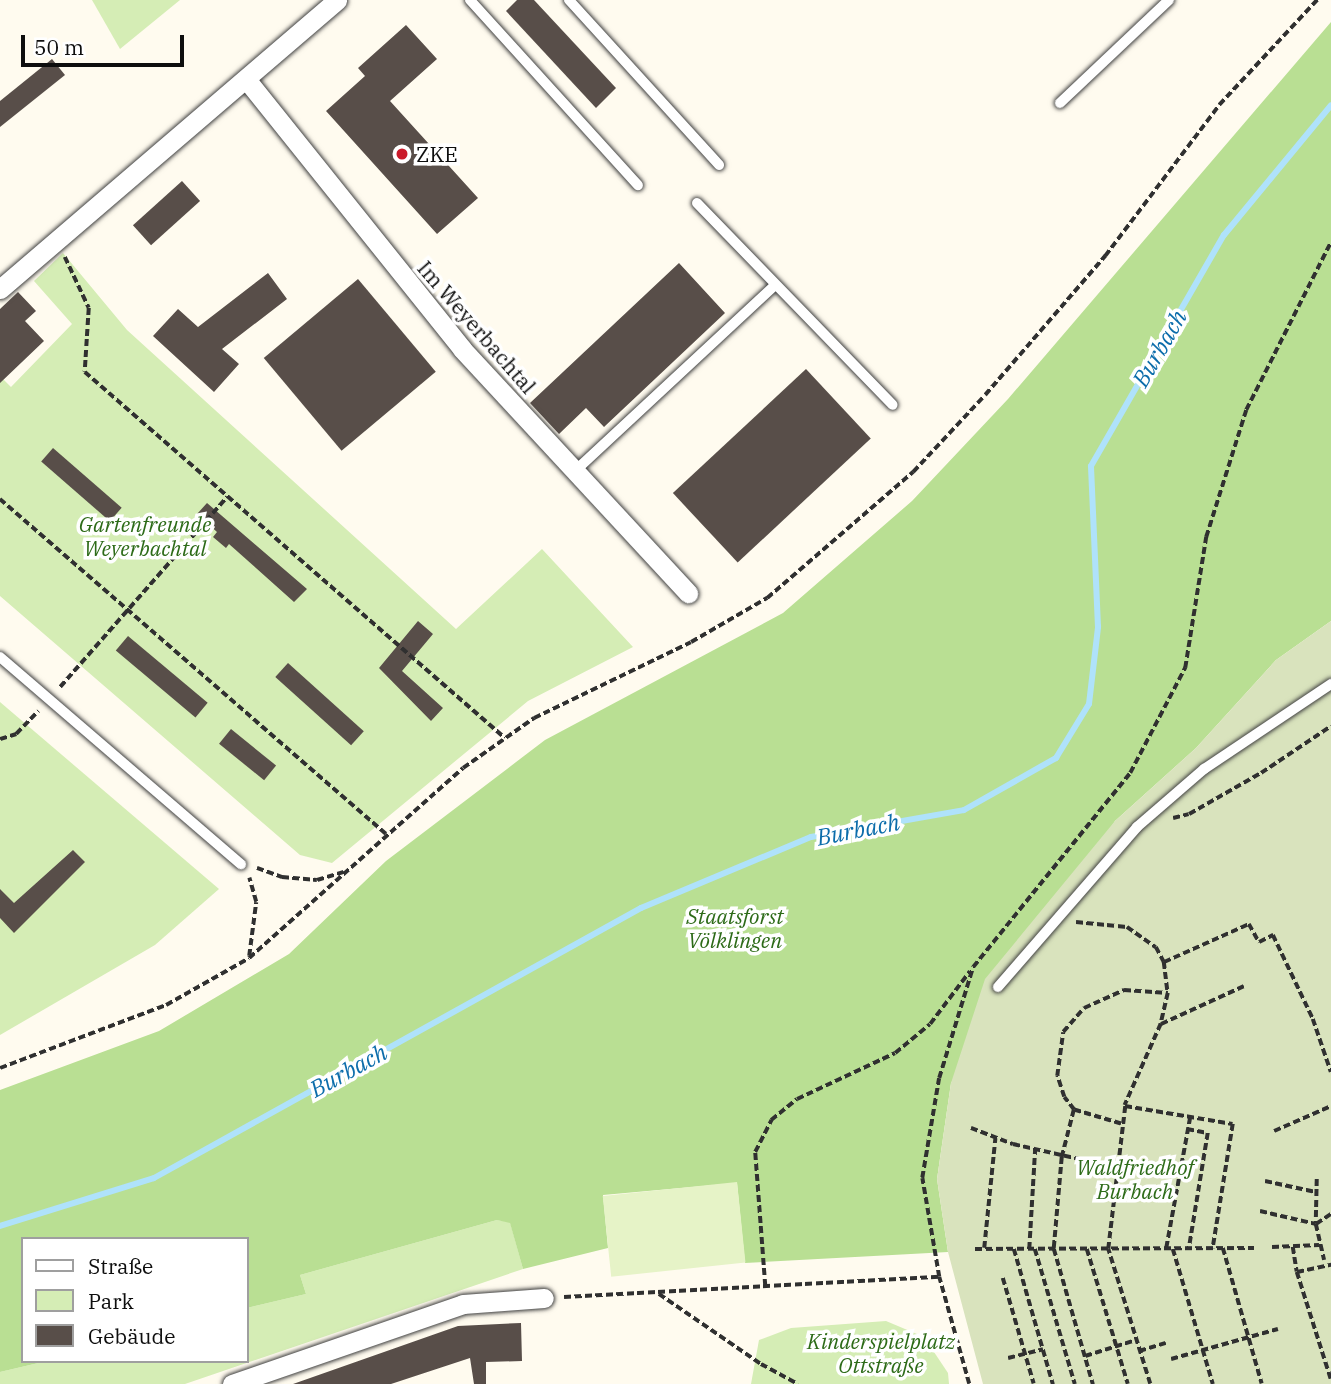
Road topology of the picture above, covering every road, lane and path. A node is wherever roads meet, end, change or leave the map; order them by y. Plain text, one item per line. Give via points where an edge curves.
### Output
1 (337, 0) edge
2 (470, 0) edge
3 (569, 0) edge
4 (1169, 0) edge
5 (1317, 0) edge
6 (246, 79) junction
7 (1060, 103) dead end
8 (719, 165) dead end
9 (638, 185) dead end
10 (697, 203) dead end
11 (52, 242) junction
12 (1331, 242) edge
13 (775, 285) junction
14 (0, 289) edge
15 (894, 405) dead end
16 (575, 471) junction
17 (227, 497) junction
18 (0, 499) edge
19 (688, 593) dead end
20 (129, 611) junction
21 (96, 648) dead end
22 (0, 657) edge
23 (1331, 684) edge
24 (1331, 726) edge
25 (506, 738) junction
26 (1137, 827) junction
27 (386, 834) junction
28 (241, 864) junction
29 (345, 872) junction
30 (1050, 922) junction
31 (248, 958) junction
32 (1164, 962) junction
33 (973, 967) junction
34 (998, 986) dead end
35 (1244, 986) dead end
36 (1168, 993) junction
37 (1161, 1024) junction
38 (0, 1068) edge
39 (1331, 1072) edge
40 (1125, 1106) junction
41 (1331, 1106) edge
42 (1074, 1110) junction
43 (1190, 1116) junction
44 (1121, 1124) junction
45 (971, 1128) dead end
46 (1187, 1129) junction
47 (1274, 1131) dead end
48 (995, 1139) junction
49 (1035, 1149) junction
50 (1062, 1157) junction
51 (1114, 1168) junction
52 (1317, 1179) dead end
53 (1265, 1181) dead end
54 (1316, 1192) junction
55 (1260, 1211) dead end
56 (1331, 1213) edge
57 (1316, 1224) junction
58 (1320, 1245) junction
59 (1272, 1247) dead end
60 (1293, 1247) junction
61 (1166, 1248) junction
62 (1213, 1248) junction
63 (1223, 1248) junction
64 (1254, 1248) dead end
65 (975, 1249) dead end
66 (984, 1249) junction
67 (1014, 1249) junction
68 (1032, 1249) junction
69 (1054, 1249) junction
70 (1087, 1249) junction
71 (1108, 1249) junction
72 (1172, 1249) junction
73 (1189, 1249) junction
74 (1324, 1260) dead end
75 (1331, 1265) edge
76 (1297, 1272) junction
77 (939, 1277) junction
78 (1003, 1278) dead end
79 (765, 1286) junction
80 (657, 1293) junction
81 (544, 1298) joint
82 (1278, 1329) dead end
83 (1248, 1338) junction
84 (1136, 1340) junction
85 (1166, 1343) dead end
86 (1116, 1346) junction
87 (1043, 1349) junction
88 (1202, 1350) junction
89 (1139, 1351) junction
90 (1025, 1353) junction
91 (1085, 1356) junction
92 (1008, 1358) dead end
93 (1171, 1359) dead end
94 (1331, 1379) edge
95 (232, 1384) edge
96 (798, 1384) edge
97 (969, 1384) edge
98 (1034, 1384) edge
99 (1053, 1384) edge
100 (1075, 1384) edge
101 (1093, 1384) edge
102 (1128, 1384) edge
103 (1150, 1384) edge
104 (1213, 1384) edge
105 (1262, 1384) edge

1 - 6 street
2 - 9 lane
3 - 8 lane
4 - 7 lane
5 - 25 path via 1219,105 1046,328 913,472 767,598 691,642 534,718
6 - 11 street
6 - 16 street, Im Weyerbachtal via 462,349
10 - 13 lane
11 - 14 street
11 - 17 path via 66,258 89,308 85,372
12 - 33 path via 1246,410 1206,537 1185,668 1130,773
13 - 15 lane
13 - 16 lane
16 - 19 street, Im Weyerbachtal
17 - 20 path
17 - 25 path
18 - 20 path
20 - 21 path
20 - 27 path
22 - 28 lane
23 - 26 lane via 1204,769
24 - 26 path via 1261,774 1189,814
25 - 27 path
26 - 30 lane
27 - 29 path
28 - 29 path via 282,877 317,880
28 - 31 path via 256,902
29 - 31 path
30 - 32 path via 1127,927 1156,947
30 - 34 lane
31 - 38 path via 166,1005
32 - 36 path
32 - 39 path via 1249,924 1259,942 1273,935 1313,1019
33 - 77 path via 939,1078 922,1178
33 - 79 path via 930,1024 895,1053 797,1099 771,1120 755,1152
35 - 37 path
36 - 37 path
36 - 42 path via 1124,990 1084,1008 1063,1032 1057,1076
37 - 40 path
40 - 43 path
40 - 44 path
41 - 47 path
42 - 44 path
42 - 50 path
43 - 46 path
43 - 62 path via 1233,1124
44 - 51 path
45 - 48 path
46 - 61 path
46 - 73 path via 1208,1133
48 - 49 path
48 - 66 path
49 - 50 path
49 - 68 path
50 - 51 path
50 - 69 path
51 - 71 path
52 - 54 path
53 - 54 path
54 - 57 path
55 - 57 path
56 - 57 path
57 - 58 path
58 - 60 path
58 - 74 path
59 - 60 path
60 - 76 path
61 - 71 path
61 - 72 path
62 - 63 path
62 - 73 path
63 - 64 path
63 - 83 path
65 - 66 path
66 - 67 path
67 - 68 path
67 - 87 path
68 - 69 path
68 - 100 path
69 - 70 path
69 - 91 path
70 - 71 path
70 - 86 path
71 - 84 path
72 - 73 path
72 - 88 path
75 - 76 path
76 - 94 path
77 - 79 path
77 - 97 path
78 - 90 path
79 - 80 path
80 - 81 path
80 - 96 path
81 - 95 street via 463,1304
82 - 83 path
83 - 88 path
83 - 105 path
84 - 86 path
84 - 89 path
85 - 89 path
86 - 91 path
86 - 102 path
87 - 90 path
87 - 99 path
88 - 93 path
88 - 104 path
89 - 103 path
90 - 92 path
90 - 98 path
91 - 101 path

